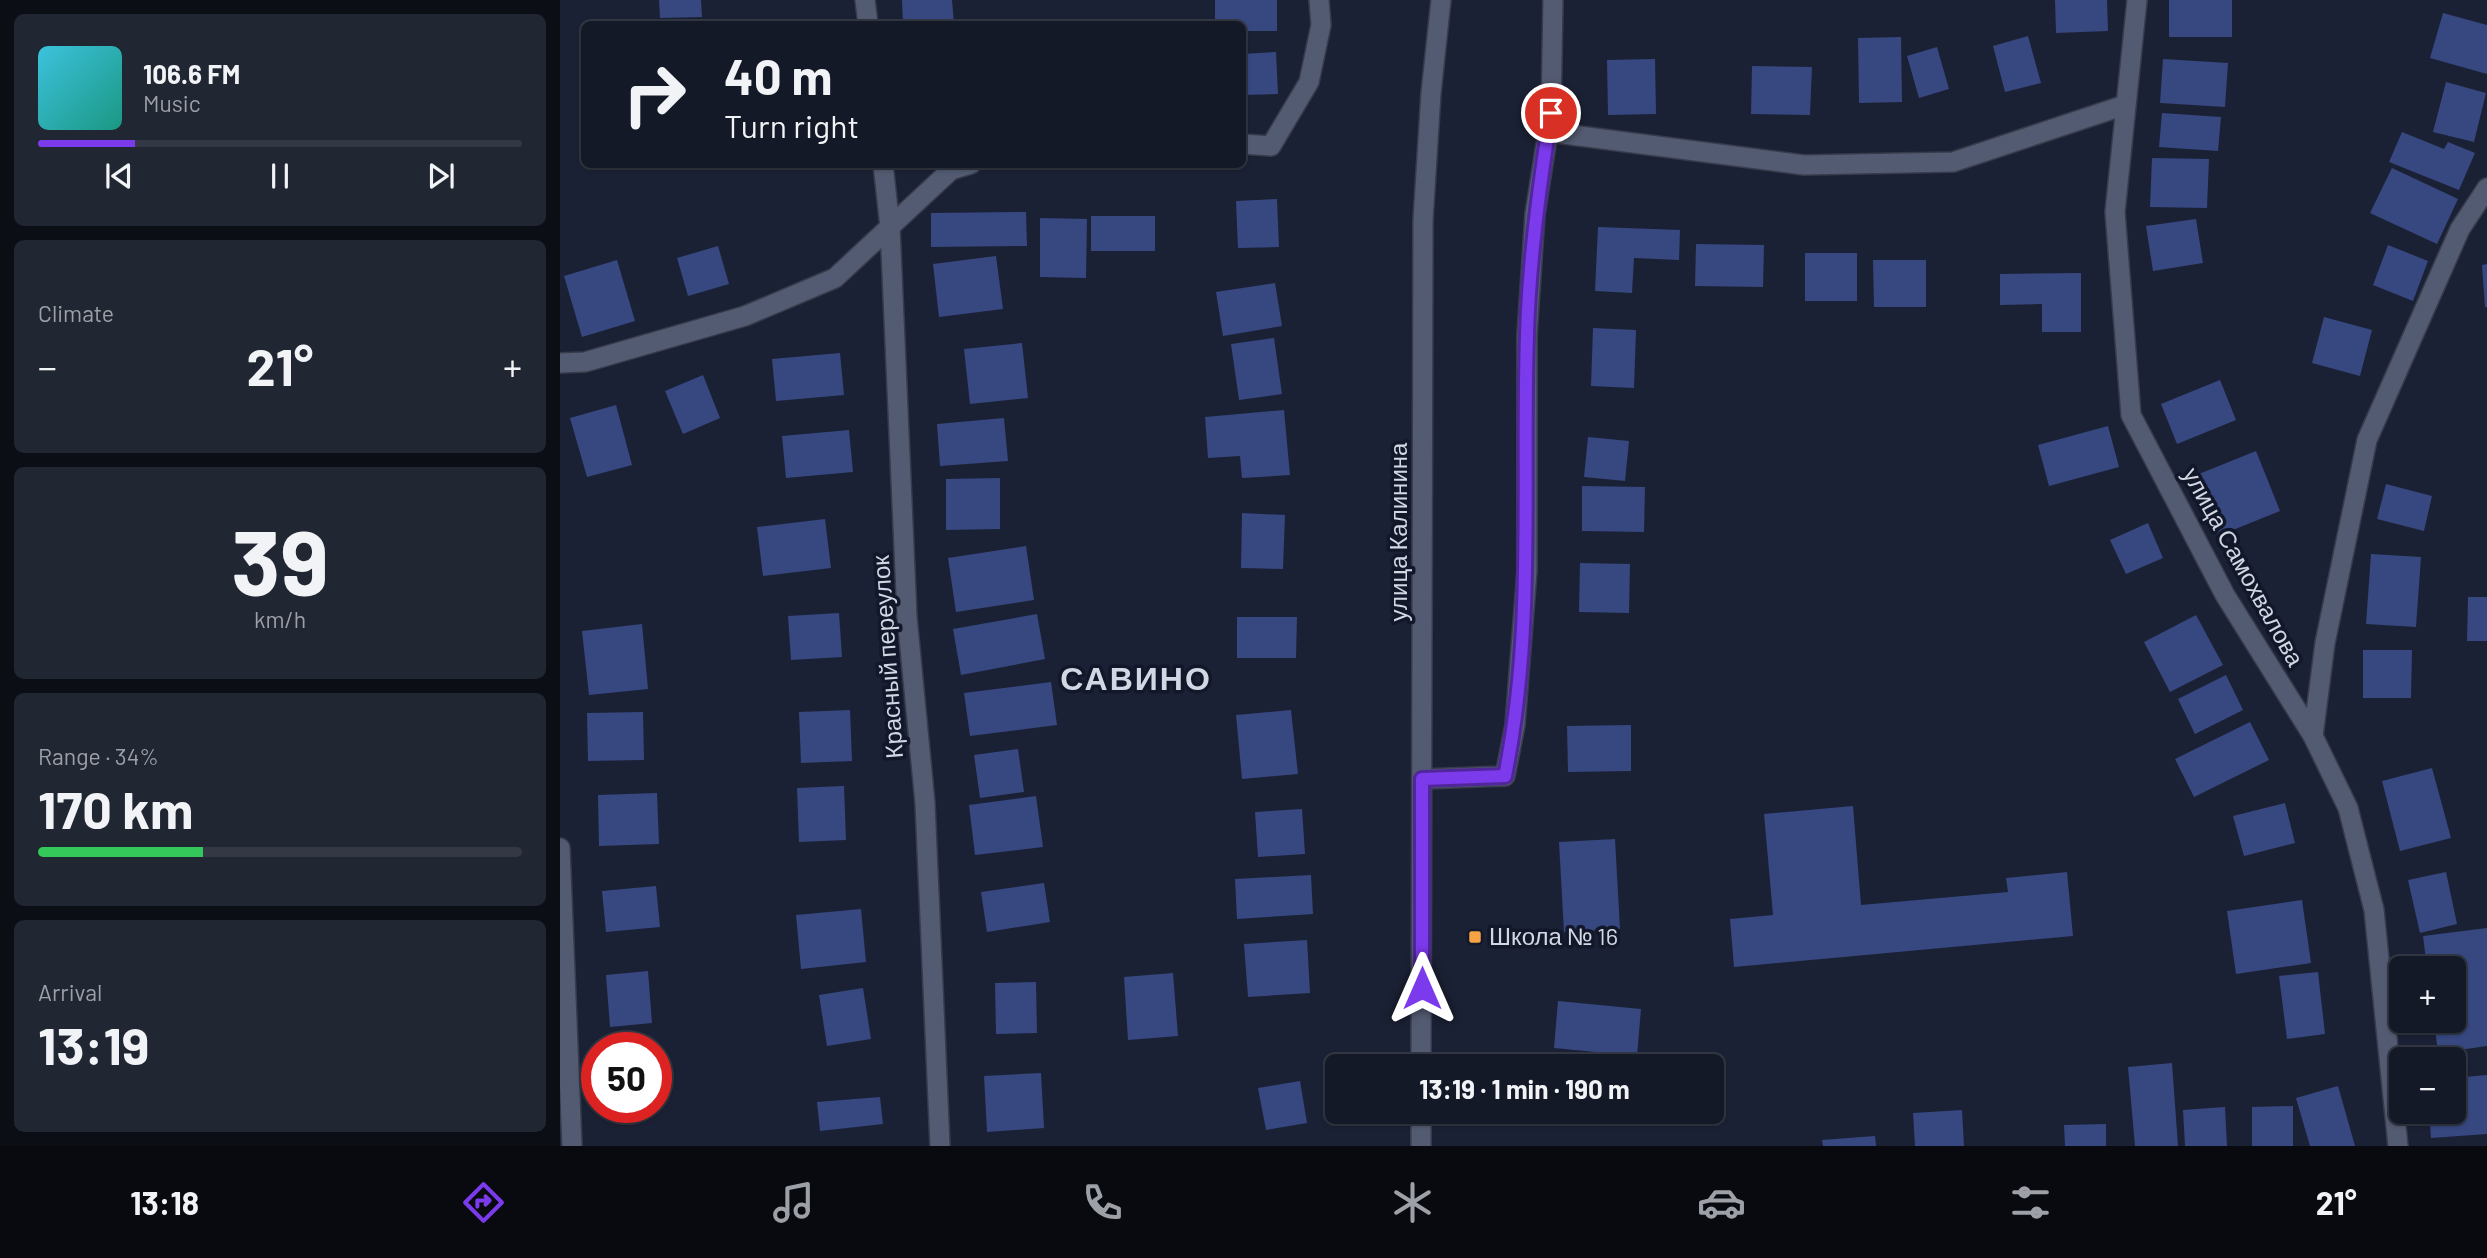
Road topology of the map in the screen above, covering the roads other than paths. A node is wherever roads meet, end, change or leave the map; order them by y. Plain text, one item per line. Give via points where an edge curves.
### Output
1 (865, 0) edge
2 (1319, 0) edge
3 (1441, 0) edge
4 (1553, 0) edge
5 (2137, 0) edge
6 (868, 21) edge
7 (2125, 105) junction
8 (1548, 132) junction
9 (1246, 144) edge
10 (883, 168) edge
11 (958, 168) edge
12 (2487, 188) edge
13 (890, 227) junction
14 (560, 363) edge
15 (2314, 736) junction
16 (1422, 779) junction
17 (560, 848) edge
18 (1421, 1054) edge
19 (1421, 1124) edge
20 (572, 1146) edge
21 (940, 1146) edge
22 (1421, 1146) edge
23 (2398, 1146) edge

1 - 6 street
2 - 9 street via 1321,26 1308,82 1271,146
3 - 16 street, улица Калинина via 1423,220
4 - 8 street
5 - 7 street, улица Самохвалова
7 - 8 street via 1953,162 1804,165
7 - 15 street, улица Самохвалова via 2115,212 2131,415 2225,595
8 - 16 street via 1535,214 1527,335 1527,571 1515,725 1505,776
10 - 13 street, Красный переулок
11 - 13 street
12 - 15 street via 2460,229 2367,440 2325,643
13 - 14 street via 835,278 745,316 585,362
13 - 21 street, Красный переулок via 907,617 925,803
15 - 23 street, улица Самохвалова via 2348,808 2374,910
16 - 18 street, улица Калинина
17 - 20 street
19 - 22 street

